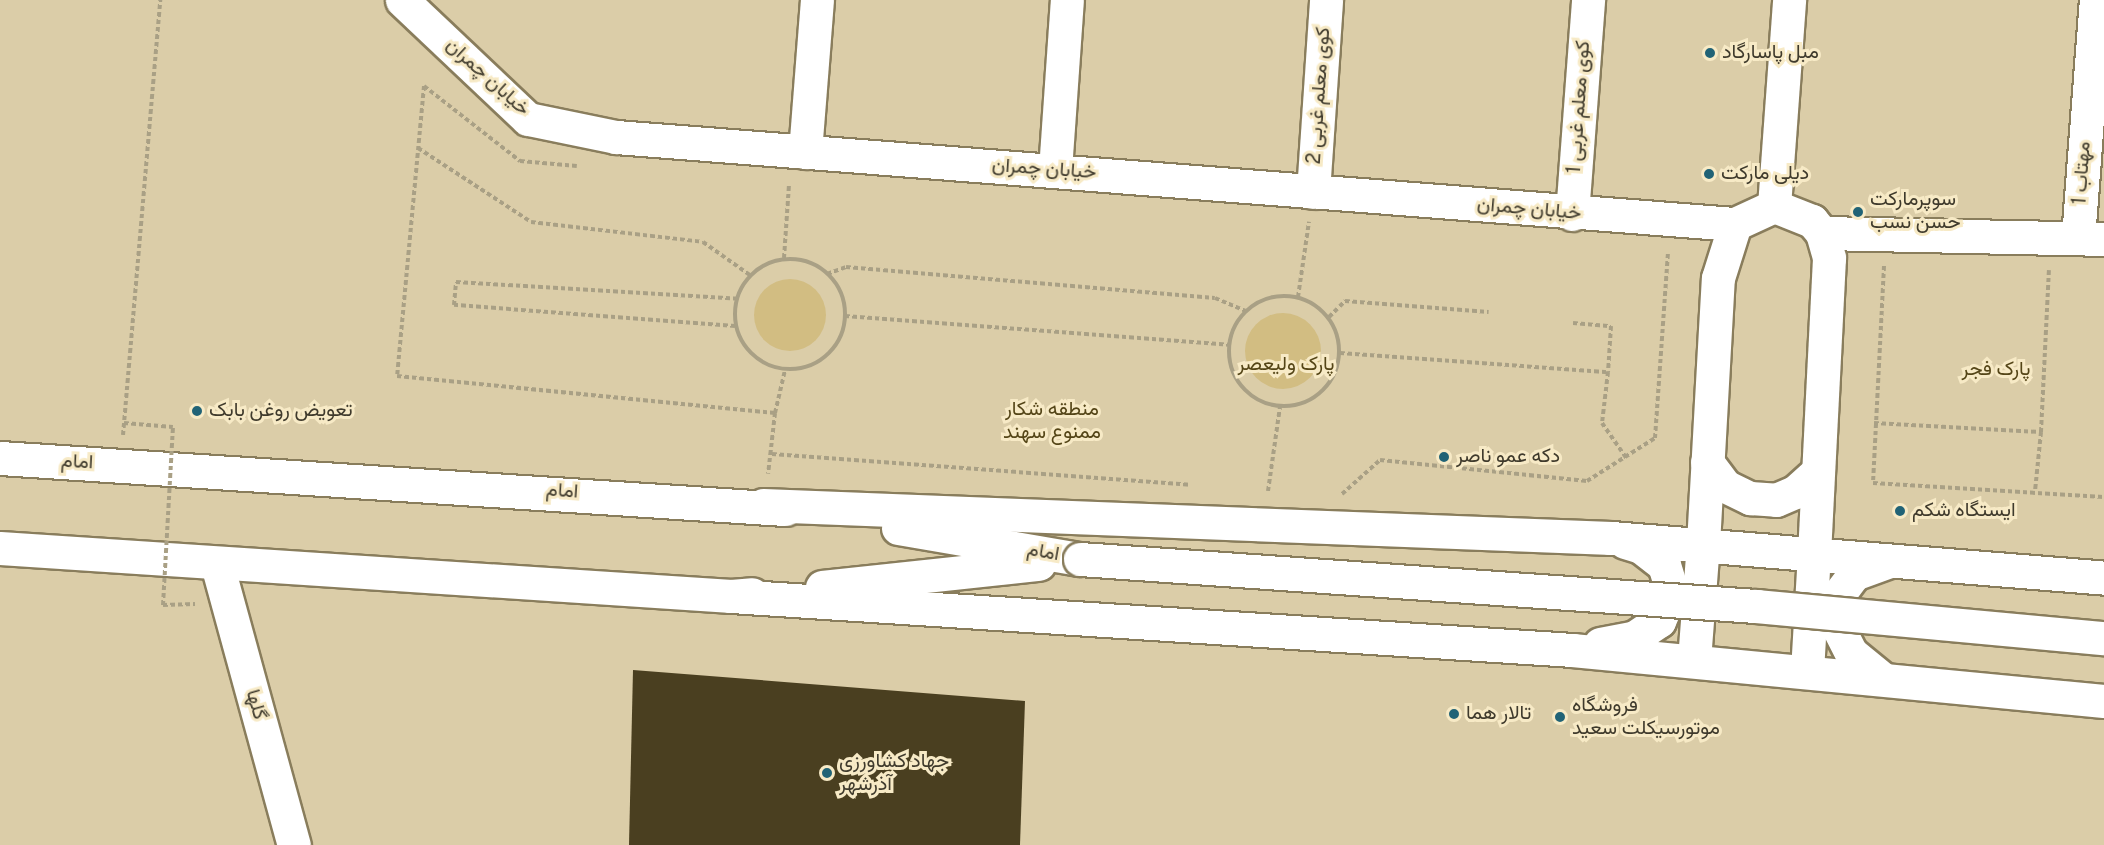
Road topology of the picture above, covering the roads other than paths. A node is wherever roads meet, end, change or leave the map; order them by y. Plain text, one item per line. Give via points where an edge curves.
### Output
1 (402, 0) edge
2 (817, 0) edge
3 (1067, 0) edge
4 (1326, 0) edge
5 (1588, 0) edge
6 (1789, 0) edge
7 (2096, 0) edge
8 (803, 167) junction
9 (1055, 170) junction
10 (1774, 206) junction
11 (1314, 212) junction
12 (1572, 214) junction
13 (1735, 224) junction
14 (1822, 234) junction
15 (2091, 239) edge
16 (0, 458) edge
17 (1707, 462) junction
18 (1818, 471) junction
19 (763, 505) junction
20 (1611, 538) junction
21 (1703, 544) junction
22 (0, 548) edge
23 (1814, 552) junction
24 (1080, 559) junction
25 (1898, 559) junction
26 (217, 564) junction
27 (2104, 578) edge
28 (730, 596) junction
29 (2104, 638) edge
30 (1572, 650) junction
31 (1694, 660) junction
32 (1807, 671) junction
33 (1883, 679) junction
34 (2104, 701) edge
35 (294, 845) edge

1 - 8 main road, خیابان چمران via 528,119
2 - 8 main road
3 - 9 main road
4 - 11 main road, کوی معلم غربی 2
5 - 12 main road, کوی معلم غربی 1
6 - 10 main road
7 - 15 main road, مهتاب 1
8 - 9 main road, خیابان چمران
9 - 11 main road, خیابان چمران
10 - 13 main road
10 - 14 main road via 1812,221
11 - 12 main road, خیابان چمران
12 - 13 main road, خیابان چمران
13 - 17 main road via 1718,278
14 - 15 main road
14 - 18 main road via 1829,258
16 - 19 main road, امام
17 - 18 main road via 1725,486 1758,499 1776,500 1795,492
17 - 21 main road
18 - 23 main road
19 - 20 main road
19 - 24 main road, امام
20 - 21 main road
20 - 30 main road via 1641,547 1664,565 1672,591 1659,621 1635,637
21 - 23 main road
21 - 31 main road
22 - 26 main road, امام
23 - 25 main road
23 - 32 main road
24 - 28 main road, امام
24 - 29 main road, bridge via 1756,606
25 - 27 main road
25 - 33 main road via 1854,574 1836,598 1837,626 1851,653
26 - 28 main road, امام
26 - 35 main road, گلها
28 - 30 main road
30 - 31 main road
31 - 32 main road
32 - 33 main road
33 - 34 main road

